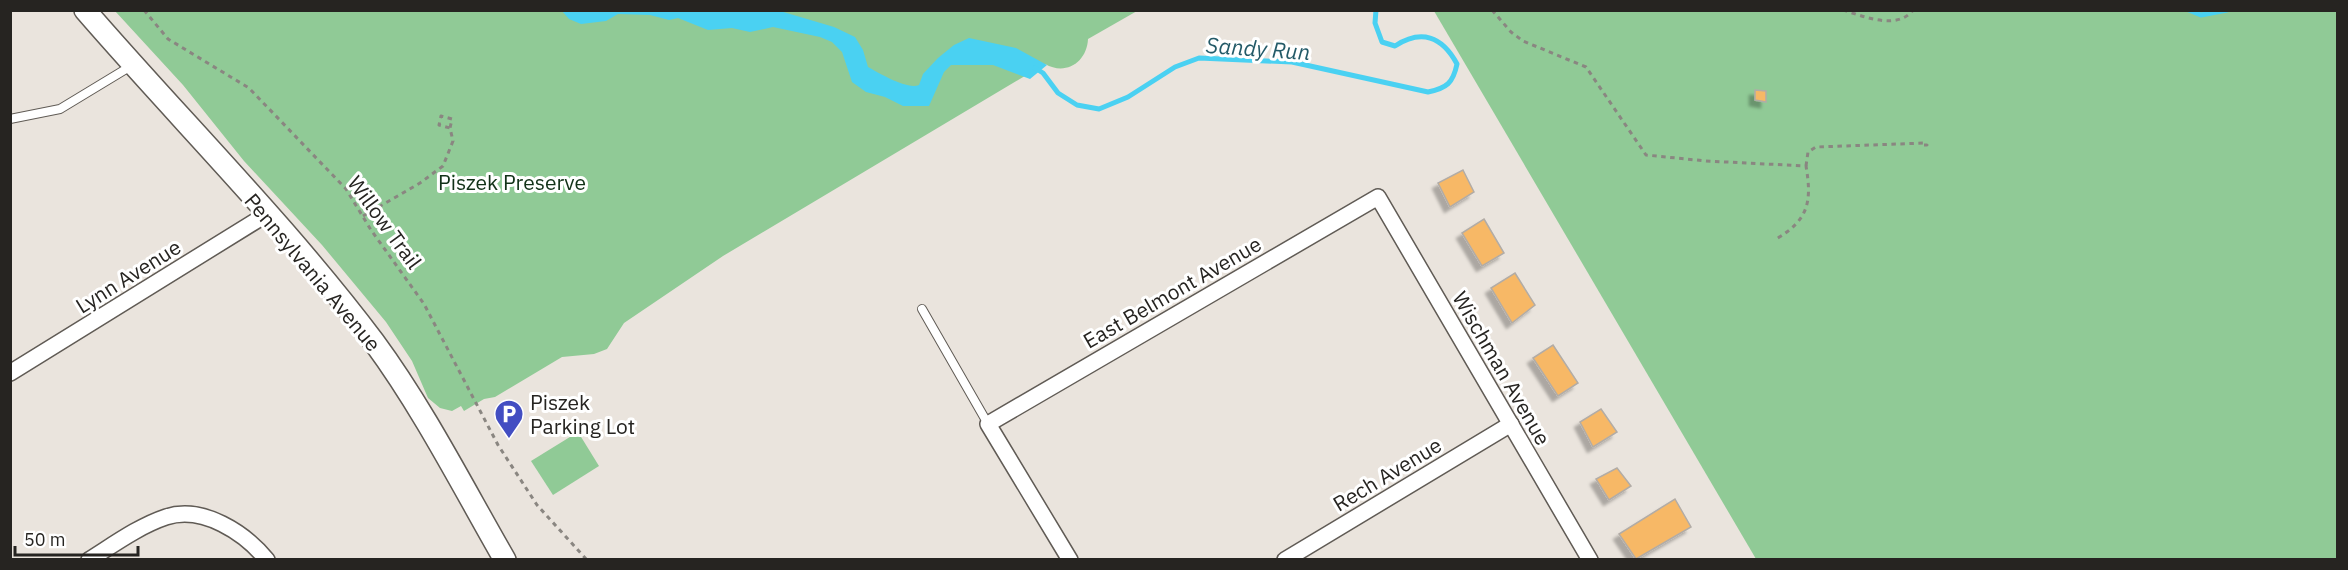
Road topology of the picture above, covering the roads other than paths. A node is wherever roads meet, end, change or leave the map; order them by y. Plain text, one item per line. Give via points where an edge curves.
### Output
1 (85, 10) edge
2 (133, 65) junction
3 (10, 119) edge
4 (1378, 196) joint
5 (267, 214) junction
6 (922, 309) dead end
7 (10, 373) edge
8 (988, 424) junction
9 (1511, 424) junction
10 (89, 560) edge
11 (267, 560) edge
12 (505, 560) edge
13 (1070, 560) edge
14 (1285, 560) edge
15 (1590, 560) edge

1 - 2 main road, Pennsylvania Avenue
2 - 3 lane via 60,109
2 - 5 main road, Pennsylvania Avenue
4 - 8 street, East Belmont Avenue
4 - 9 street, Wischman Avenue
5 - 7 street, Lynn Avenue
5 - 12 main road, Pennsylvania Avenue via 375,344
6 - 8 lane
8 - 13 street
9 - 14 street, Rech Avenue
9 - 15 street, Wischman Avenue
10 - 11 street via 147,526 178,515 206,519 238,532 253,542

